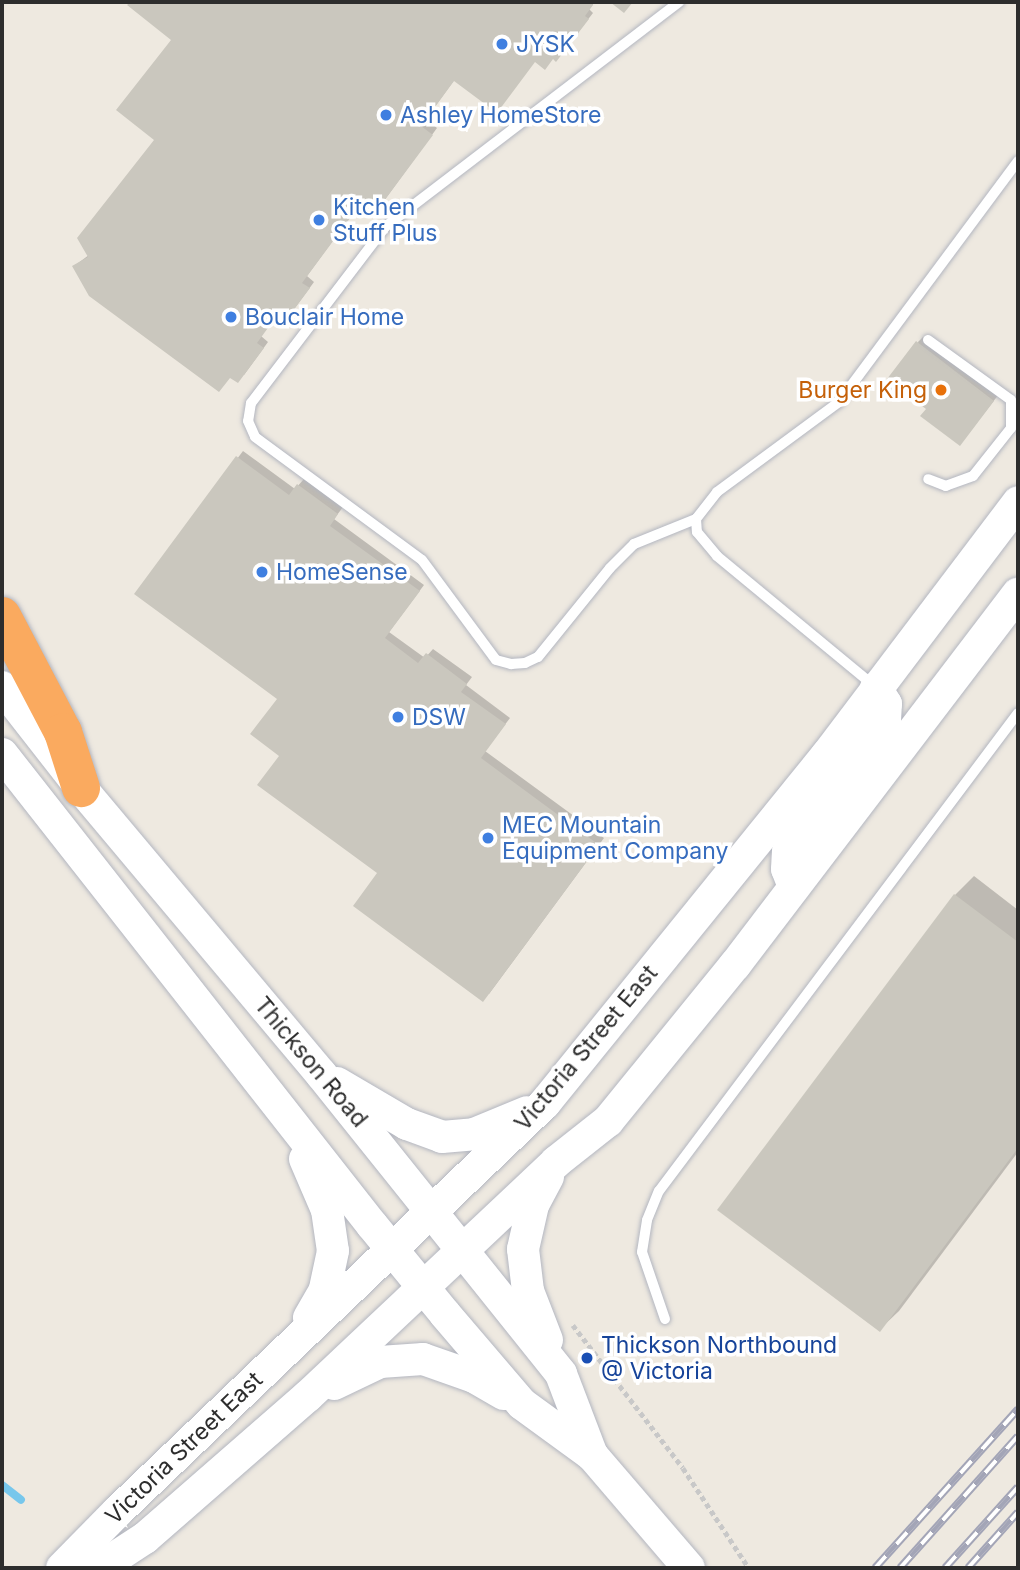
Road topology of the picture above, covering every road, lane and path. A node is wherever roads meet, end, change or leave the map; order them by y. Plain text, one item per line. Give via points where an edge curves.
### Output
1 (679, 2) edge
2 (1018, 161) edge
3 (928, 340) dead end
4 (929, 479) dead end
5 (1018, 502) edge
6 (696, 519) junction
7 (1018, 593) edge
8 (2, 616) edge
9 (2, 687) edge
10 (876, 688) junction
11 (1018, 713) edge
12 (2, 754) edge
13 (81, 788) junction
14 (794, 887) junction
15 (321, 1074) junction
16 (545, 1103) junction
17 (288, 1119) junction
18 (556, 1163) junction
19 (432, 1211) junction
20 (392, 1249) junction
21 (463, 1250) junction
22 (423, 1287) junction
23 (566, 1314) dead end
24 (665, 1319) dead end
25 (295, 1342) junction
26 (561, 1374) junction
27 (308, 1396) junction
28 (522, 1404) junction
29 (592, 1455) junction
30 (62, 1568) edge
31 (99, 1568) edge
32 (689, 1568) edge
33 (749, 1568) edge

1 - 6 lane via 386,226 251,403 248,421 255,438 422,560 496,660 511,664 538,657 634,544
2 - 6 lane via 839,402 717,492
3 - 4 lane via 1011,400 1011,428 973,477 946,486
5 - 10 main road, Victoria Street East
6 - 10 lane via 697,531 717,556
7 - 14 main road, Victoria Street East
8 - 13 highway via 62,732
9 - 13 main road, Thickson Road
10 - 14 main road via 886,704 885,722 788,852 787,869
10 - 16 main road, Victoria Street East
11 - 24 lane via 659,1191 647,1220 642,1252
12 - 17 main road, Thickson Road
13 - 15 main road, Thickson Road
14 - 18 main road, Victoria Street East via 608,1121
15 - 16 main road via 407,1124 442,1137 474,1134
15 - 19 main road, Thickson Road
16 - 19 main road, Victoria Street East
17 - 20 main road, Thickson Road
17 - 25 main road via 327,1210 333,1251 325,1290
18 - 21 main road, Victoria Street East
18 - 26 main road via 533,1205 523,1249 528,1291
19 - 20 main road, Victoria Street East
19 - 21 main road, Thickson Road
20 - 22 main road, Thickson Road
20 - 25 main road, Victoria Street East
21 - 22 main road, Victoria Street East
21 - 26 main road, Thickson Road
22 - 27 main road, Victoria Street East
22 - 28 main road, Thickson Road
23 - 33 path via 683,1468
25 - 30 main road, Victoria Street East
26 - 29 main road, Thickson Road
27 - 28 main road via 380,1362 423,1359 474,1377
27 - 31 main road, Victoria Street East via 145,1538
28 - 29 main road, Thickson Road
29 - 32 main road, Thickson Road

